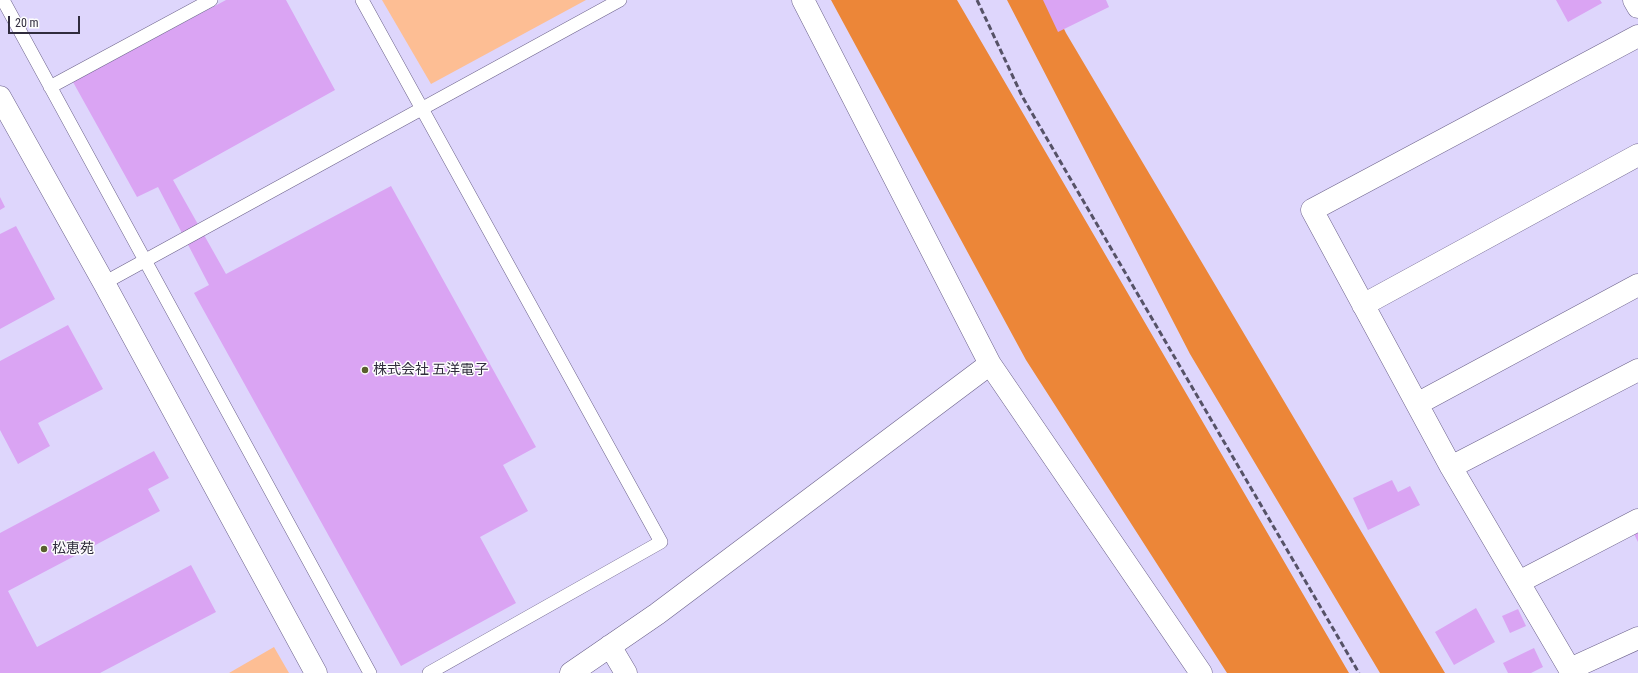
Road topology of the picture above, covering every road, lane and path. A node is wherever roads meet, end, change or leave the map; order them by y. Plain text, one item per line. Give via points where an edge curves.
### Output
1 (3, 0) edge
2 (211, 0) edge
3 (362, 0) edge
4 (620, 0) edge
5 (803, 0) edge
6 (1634, 0) edge
7 (1638, 7) edge
8 (1638, 36) edge
9 (50, 87) junction
10 (0, 97) edge
11 (422, 108) junction
12 (1638, 155) edge
13 (145, 260) junction
14 (104, 283) junction
15 (1638, 286) edge
16 (1363, 304) junction
17 (990, 364) junction
18 (1638, 370) edge
19 (1417, 404) junction
20 (1451, 467) junction
21 (1638, 520) edge
22 (1519, 582) junction
23 (1638, 638) edge
24 (610, 646) junction
25 (1571, 671) edge
26 (316, 673) edge
27 (370, 673) edge
28 (429, 673) edge
29 (571, 673) edge
30 (626, 673) edge
31 (1201, 673) edge

1 - 9 lane
2 - 9 lane
3 - 11 lane
4 - 11 lane
5 - 17 street
6 - 7 street
8 - 16 street via 1312,210
9 - 13 lane
10 - 14 street
11 - 13 lane
11 - 28 lane via 661,542
12 - 16 street
13 - 14 lane
13 - 27 lane
14 - 26 street
15 - 19 street
16 - 19 street
17 - 24 street via 657,614
17 - 31 street
18 - 20 street
19 - 20 street
20 - 22 street
21 - 22 street
22 - 25 street
23 - 25 street
24 - 29 street
24 - 30 street

